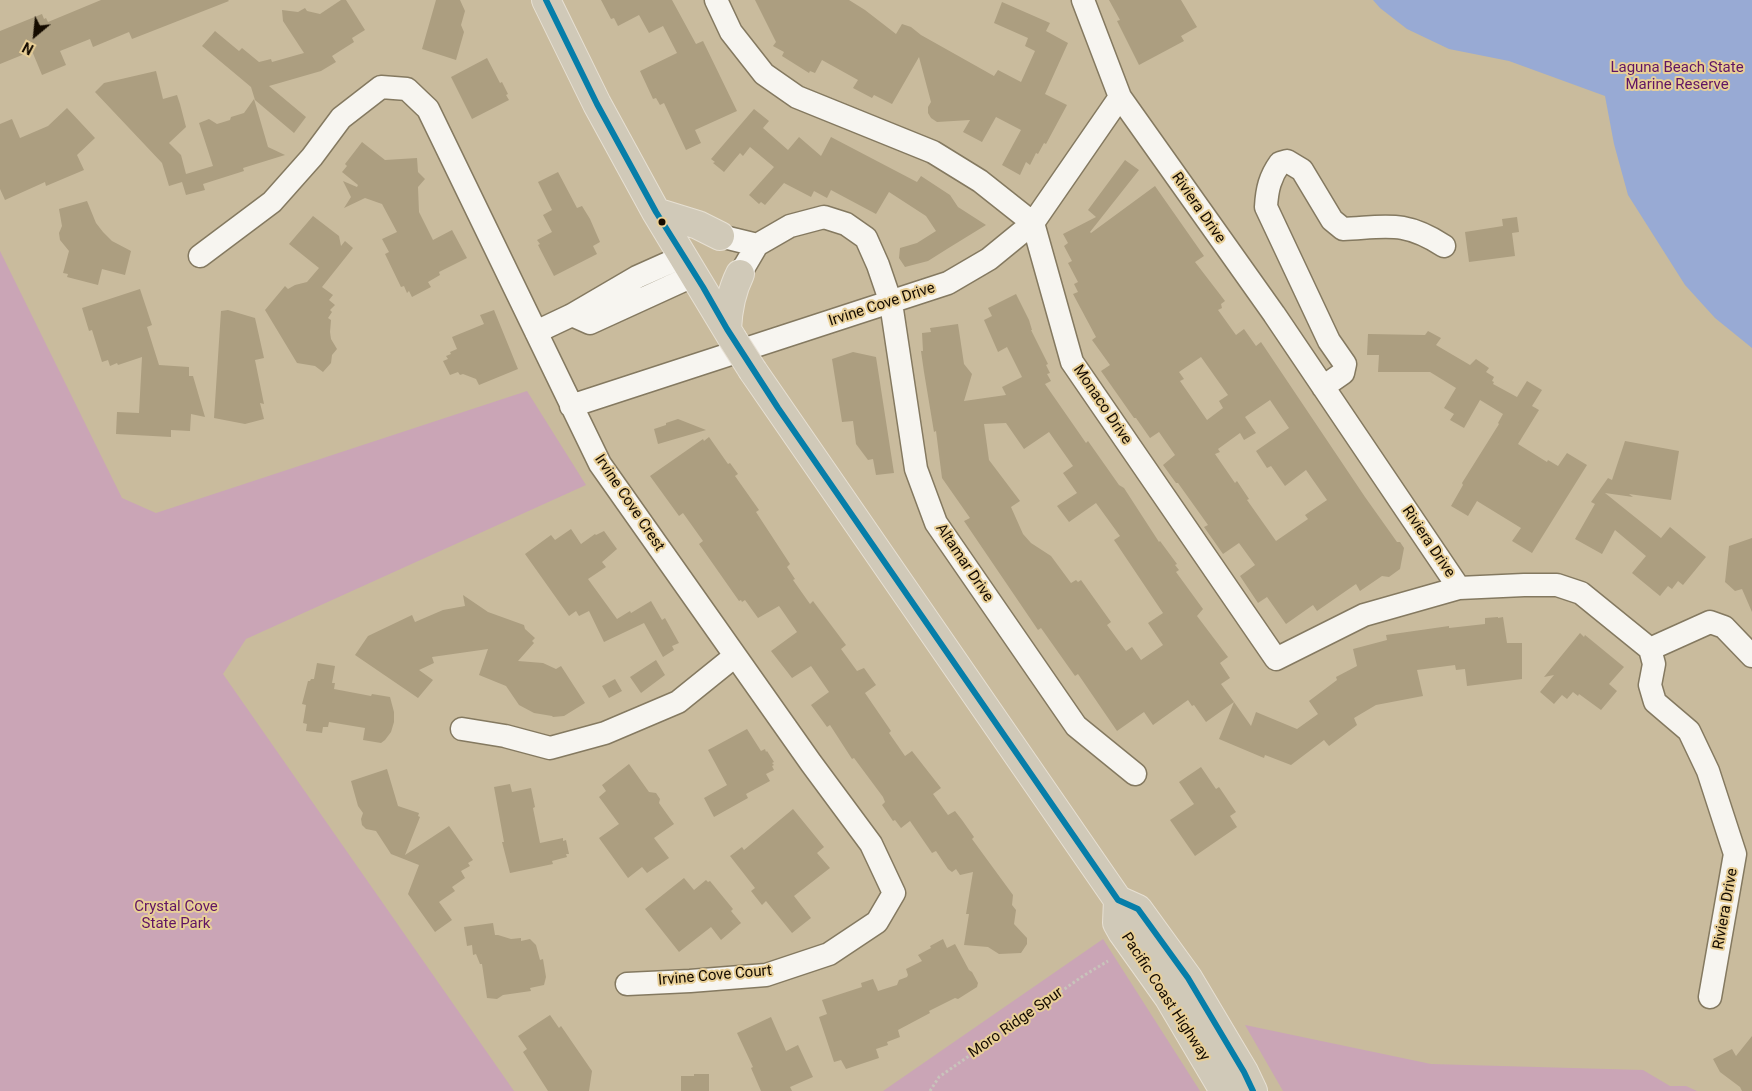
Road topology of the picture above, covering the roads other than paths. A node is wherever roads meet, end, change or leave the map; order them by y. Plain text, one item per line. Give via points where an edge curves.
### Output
1 (546, 0) edge
2 (716, 0) edge
3 (1084, 0) edge
4 (1120, 97) junction
5 (656, 212) junction
6 (1033, 223) junction
7 (720, 236) joint
8 (757, 245) junction
9 (1444, 246) dead end
10 (200, 256) dead end
11 (690, 266) junction
12 (740, 274) joint
13 (891, 303) junction
14 (572, 315) junction
15 (536, 332) junction
16 (729, 333) junction
17 (1323, 387) junction
18 (571, 406) junction
19 (1459, 588) junction
20 (1650, 649) junction
21 (735, 656) junction
22 (1752, 656) edge
23 (462, 729) dead end
24 (1136, 774) dead end
25 (894, 893) joint
26 (1118, 900) junction
27 (627, 984) dead end
28 (1710, 997) dead end
29 (1224, 1091) edge
30 (1253, 1091) edge

1 - 5 highway, Pacific Coast Highway
2 - 6 street via 731,32 764,74 796,97 933,152 980,181
3 - 4 street, Riviera Drive
4 - 6 street, Irvine Cove Drive
4 - 17 street, Riviera Drive
5 - 7 highway via 698,225
5 - 11 highway, Pacific Coast Highway
6 - 13 street, Irvine Cove Drive via 989,259 948,283
6 - 19 street, Monaco Drive via 1072,362 1276,659 1364,615
7 - 8 street
8 - 12 street
8 - 13 street, Altamar Drive via 790,226 824,217 846,224 866,238
9 - 17 street via 1407,228 1343,229 1332,220 1302,170 1287,161 1280,163 1267,188 1266,207 1326,334 1345,364 1343,373
10 - 15 street, Irvine Cove Crest via 272,202 312,158 341,118 381,87 407,90 428,109
11 - 14 street via 637,277
11 - 14 street via 645,297 590,323
11 - 16 highway, Pacific Coast Highway
12 - 16 highway via 728,306
13 - 18 street, Irvine Cove Drive
13 - 24 street, Altamar Drive via 916,469 936,523 1076,726
14 - 15 street
15 - 18 street, Irvine Cove Crest
16 - 26 highway, Pacific Coast Highway, bridge
17 - 19 street, Riviera Drive
18 - 21 street, Irvine Cove Crest via 600,464
19 - 20 street, Riviera Drive via 1557,585 1581,593
20 - 22 street via 1710,622 1724,627
20 - 28 street, Riviera Drive via 1654,664 1650,684 1655,702 1690,731 1708,771 1735,854
21 - 23 street via 678,702 605,733 550,748
21 - 25 street, Irvine Cove Crest via 871,844
25 - 27 street, Irvine Cove Court via 877,922 829,954 766,975
26 - 29 highway, Pacific Coast Highway via 1119,928 1169,998
26 - 30 highway, Pacific Coast Highway via 1138,909 1188,978

